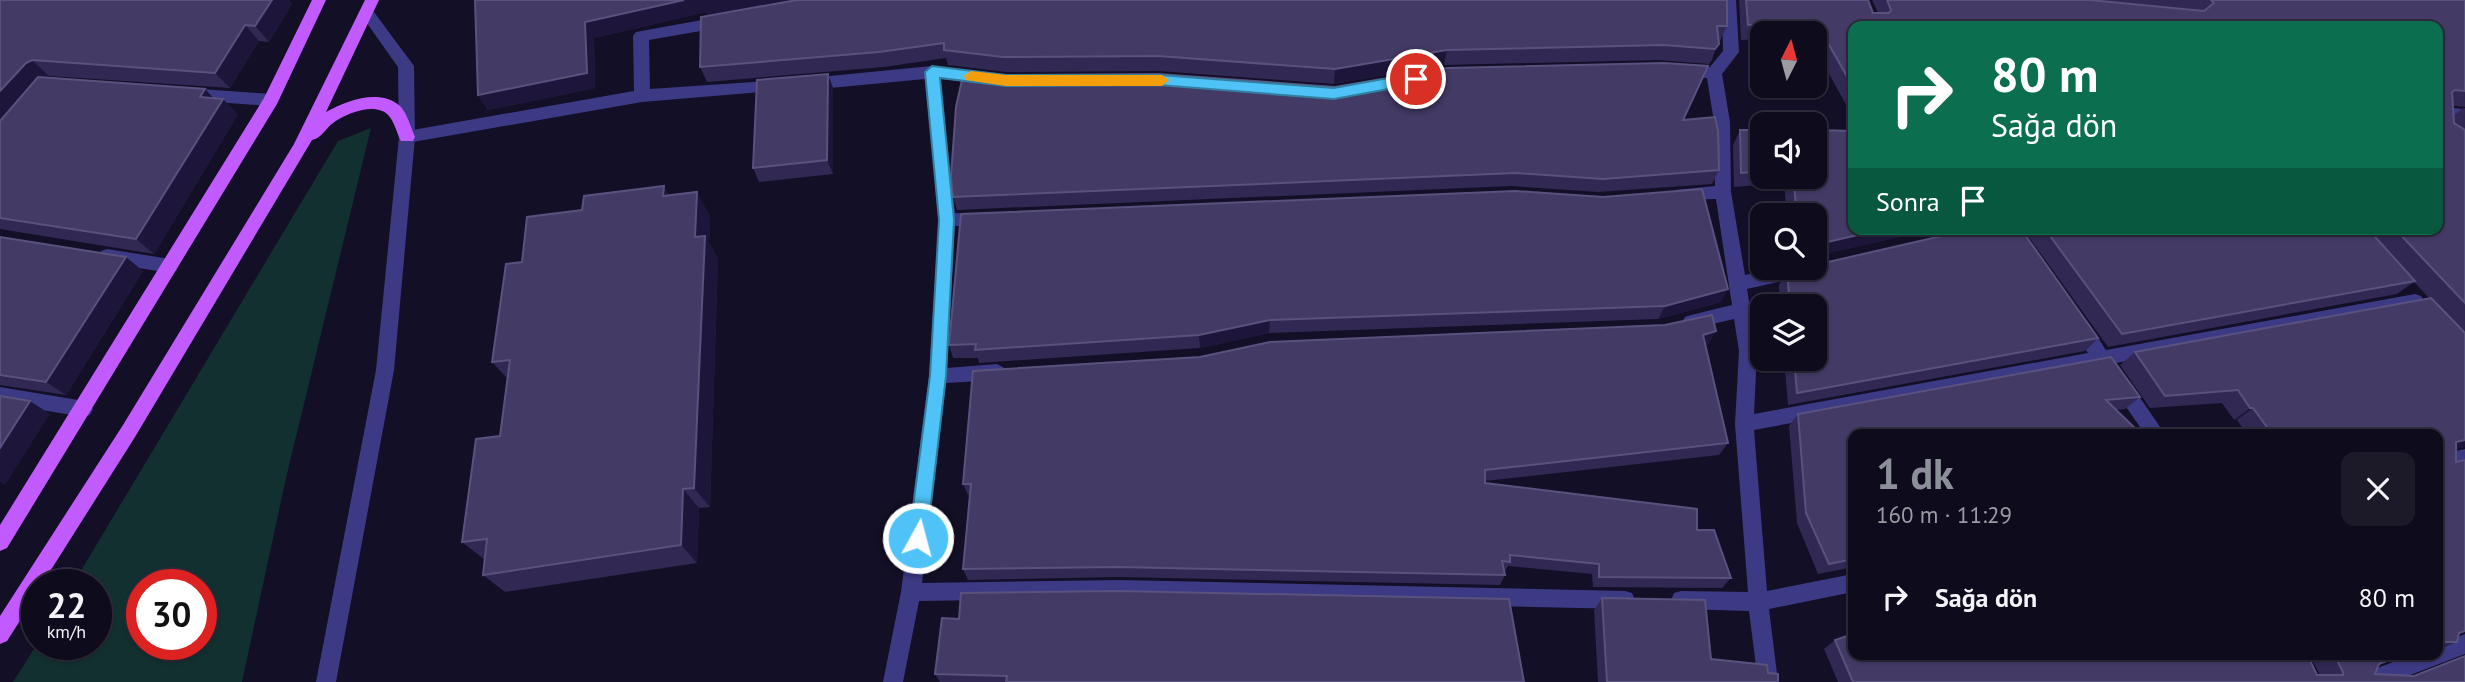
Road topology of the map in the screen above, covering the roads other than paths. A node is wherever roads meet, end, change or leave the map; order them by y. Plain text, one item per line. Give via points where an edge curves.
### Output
1 (319, 0) edge
2 (1729, 0) edge
3 (369, 6) edge
4 (737, 19) edge
5 (1669, 70) edge
6 (932, 72) junction
7 (1714, 73) junction
8 (1006, 81) edge
9 (174, 93) edge
10 (642, 96) junction
11 (271, 100) junction
12 (2443, 113) edge
13 (2465, 115) edge
14 (407, 136) junction
15 (300, 147) junction
16 (1723, 192) junction
17 (1667, 196) edge
18 (1002, 218) edge
19 (947, 220) junction
20 (92, 253) edge
21 (170, 266) junction
22 (1755, 280) edge
23 (1737, 284) junction
24 (2415, 300) edge
25 (1741, 310) junction
26 (2072, 315) edge
27 (1670, 327) edge
28 (2102, 358) junction
29 (1019, 371) edge
30 (938, 376) junction
31 (0, 395) edge
32 (84, 409) junction
33 (1744, 424) junction
34 (2152, 429) edge
35 (2465, 457) edge
36 (2443, 462) edge
37 (0, 542) edge
38 (1848, 584) edge
39 (911, 592) junction
40 (1758, 601) junction
41 (0, 634) edge
42 (2465, 644) edge
43 (2443, 653) edge
44 (2424, 660) edge
45 (326, 682) edge
46 (893, 682) edge
47 (1769, 682) edge
48 (2367, 682) edge

1 - 11 main road
2 - 7 street via 1731,51
3 - 14 street via 406,66
3 - 15 main road
4 - 10 street via 641,36
5 - 7 street
6 - 8 street
6 - 10 street
6 - 19 street
7 - 16 street via 1722,122
9 - 11 street
10 - 14 street
11 - 21 main road
12 - 13 street
14 - 15 main road via 395,111 377,102 347,108 328,118
14 - 45 street via 385,370
15 - 41 main road
16 - 17 street
16 - 23 street
18 - 19 street
19 - 30 street
20 - 21 street
21 - 32 main road
22 - 23 street
23 - 25 street
24 - 28 street
25 - 27 street
25 - 33 street via 1748,351
26 - 28 street
28 - 33 street
28 - 34 street
29 - 30 street
30 - 39 street
31 - 32 street
32 - 37 main road
33 - 40 street
35 - 36 street
38 - 40 street
39 - 40 street via 1119,589
39 - 46 street
40 - 47 street
42 - 43 street
44 - 48 street

